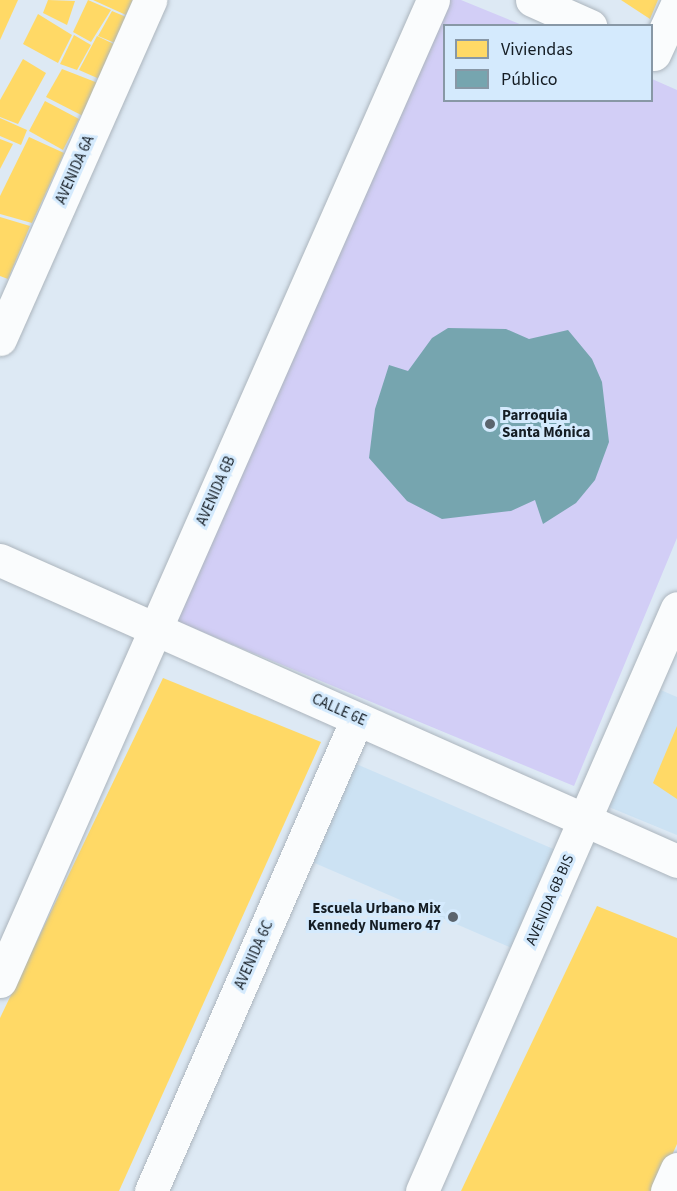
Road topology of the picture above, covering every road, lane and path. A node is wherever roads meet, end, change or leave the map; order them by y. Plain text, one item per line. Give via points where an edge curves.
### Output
1 (150, 0) edge
2 (433, 0) edge
3 (532, 0) edge
4 (677, 4) edge
5 (586, 24) edge
6 (661, 57) edge
7 (0, 339) edge
8 (0, 560) edge
9 (677, 608) edge
10 (155, 629) junction
11 (357, 719) junction
12 (585, 820) junction
13 (677, 861) edge
14 (0, 981) edge
15 (677, 1169) edge
16 (151, 1191) edge
17 (422, 1191) edge
18 (667, 1191) edge

1 - 7 street, AVENIDA 6A
2 - 10 street, AVENIDA 6B
3 - 5 street
4 - 6 street
8 - 10 street, CALLE 6E
9 - 12 street, AVENIDA 6B BIS
10 - 11 street, CALLE 6E
10 - 14 street, AVENIDA 6B
11 - 12 street, CALLE 6E
11 - 16 street, AVENIDA 6C
12 - 13 street, CALLE 6E
12 - 17 street, AVENIDA 6B BIS
15 - 18 street

